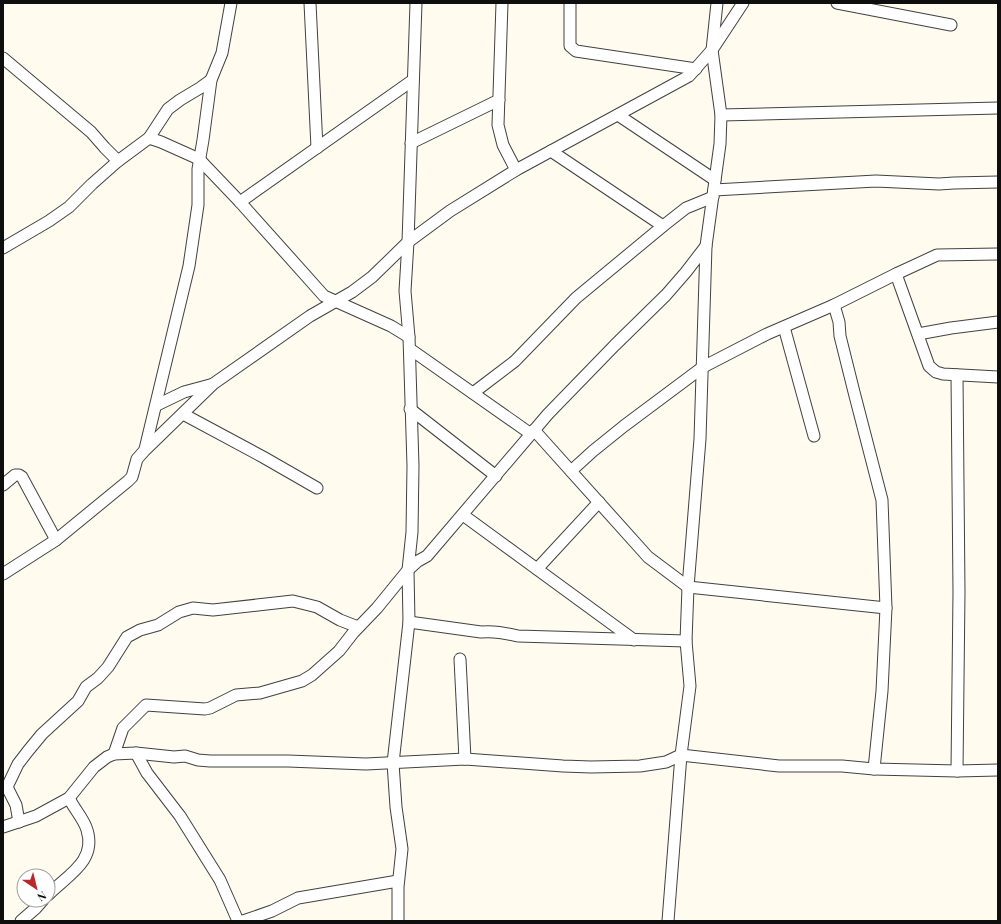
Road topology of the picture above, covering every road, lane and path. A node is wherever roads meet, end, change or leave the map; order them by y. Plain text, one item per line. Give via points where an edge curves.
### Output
1 (231, 3) edge
2 (310, 3) edge
3 (416, 3) edge
4 (502, 3) edge
5 (570, 3) edge
6 (717, 3) edge
7 (743, 3) edge
8 (837, 3) edge
9 (951, 25) dead end
10 (712, 50) junction
11 (3, 58) edge
12 (696, 69) junction
13 (211, 80) junction
14 (413, 80) junction
15 (499, 100) junction
16 (998, 108) edge
17 (618, 115) junction
18 (721, 115) junction
19 (148, 138) junction
20 (411, 143) junction
21 (317, 148) junction
22 (551, 151) junction
23 (199, 159) junction
24 (118, 161) junction
25 (516, 170) junction
26 (998, 182) edge
27 (714, 189) junction
28 (240, 202) junction
29 (663, 226) junction
30 (408, 242) junction
31 (706, 246) junction
32 (3, 248) edge
33 (998, 254) edge
34 (896, 274) junction
35 (335, 302) junction
36 (834, 305) junction
37 (998, 322) edge
38 (784, 327) junction
39 (918, 334) junction
40 (409, 337) junction
41 (410, 348) junction
42 (703, 367) junction
43 (958, 375) junction
44 (998, 377) edge
45 (213, 384) junction
46 (473, 393) junction
47 (157, 405) junction
48 (410, 409) junction
49 (183, 414) junction
50 (533, 432) junction
51 (814, 436) dead end
52 (145, 450) junction
53 (571, 471) junction
54 (496, 476) junction
55 (3, 485) edge
56 (318, 488) dead end
57 (599, 502) junction
58 (463, 515) junction
59 (56, 540) junction
60 (538, 569) junction
61 (408, 570) junction
62 (3, 574) edge
63 (688, 586) junction
64 (886, 608) junction
65 (408, 622) junction
66 (358, 627) junction
67 (634, 640) junction
68 (686, 641) junction
69 (460, 659) dead end
70 (136, 753) junction
71 (114, 754) junction
72 (681, 755) junction
73 (465, 759) junction
74 (393, 763) junction
75 (874, 769) junction
76 (998, 770) edge
77 (957, 771) junction
78 (69, 798) junction
79 (19, 822) junction
80 (3, 827) edge
81 (398, 880) junction
82 (56, 888) edge
83 (36, 908) edge
84 (21, 921) edge
85 (238, 921) edge
86 (243, 921) edge
87 (398, 921) edge
88 (668, 921) edge

1 - 13 street via 222,53
2 - 21 street
3 - 14 street
4 - 15 street
5 - 12 street via 570,46 576,51
6 - 10 street
7 - 10 street
8 - 9 street
10 - 12 street
10 - 18 street
11 - 24 street via 91,132
12 - 17 street via 684,80
13 - 19 street via 168,109
13 - 23 street
14 - 20 street
14 - 21 street
15 - 20 street
15 - 25 street via 500,136
16 - 18 street
17 - 22 street
17 - 27 street
18 - 27 street
19 - 23 street
19 - 24 street
20 - 30 street
21 - 28 street
22 - 25 street
22 - 29 street
23 - 28 street
23 - 47 street via 198,205 189,266
24 - 32 street via 69,207
25 - 30 street via 450,211
26 - 27 street via 939,184 876,181
27 - 29 street
27 - 31 street
28 - 35 street via 324,296
29 - 46 street via 576,298 515,360
30 - 35 street via 372,277
30 - 40 street via 405,290
31 - 42 street
31 - 50 street via 666,295
33 - 34 street via 936,256
34 - 36 street
34 - 39 street
35 - 40 street via 391,326
35 - 45 street via 310,316
36 - 38 street
36 - 64 street via 882,500
37 - 39 street
38 - 42 street
38 - 51 street
39 - 43 street via 929,366 936,372
40 - 41 street
41 - 46 street
41 - 48 street
42 - 53 street via 624,426
42 - 63 street
43 - 44 street
43 - 77 street
45 - 47 street via 184,392
45 - 49 street
46 - 50 street
47 - 52 street
48 - 54 street
48 - 61 street via 412,532
49 - 52 street
49 - 56 street
50 - 53 street
50 - 54 street
52 - 59 street via 137,459 132,477
53 - 57 street
54 - 58 street
55 - 59 street via 15,475 22,477
57 - 60 street
57 - 63 street via 648,556
58 - 60 street
58 - 61 street via 427,556
59 - 62 street
60 - 67 street
61 - 65 street
61 - 66 street
63 - 64 street
63 - 68 street
64 - 75 street via 882,691
65 - 67 street via 518,636
65 - 74 street
66 - 71 street via 334,656 312,676 302,681 260,693 236,695 206,709 146,705 123,728
66 - 79 street via 317,607 286,601 213,610 193,608 179,612 158,625 133,633 127,637 108,667 86,687 74,705 42,734 18,764 7,787 16,805
67 - 68 street
68 - 72 street via 690,686
69 - 73 street
70 - 71 street
70 - 74 street via 174,758 185,756 210,761
70 - 85 street via 216,874
71 - 78 street via 94,767
72 - 73 street via 666,762 640,766 563,766
72 - 75 street via 778,766
72 - 88 street
73 - 74 street
74 - 81 street via 402,848
75 - 77 street
76 - 77 street
78 - 79 street
78 - 82 street via 88,831 89,850 85,859
79 - 80 street
81 - 86 street via 298,898 272,912
81 - 87 street
83 - 84 street

